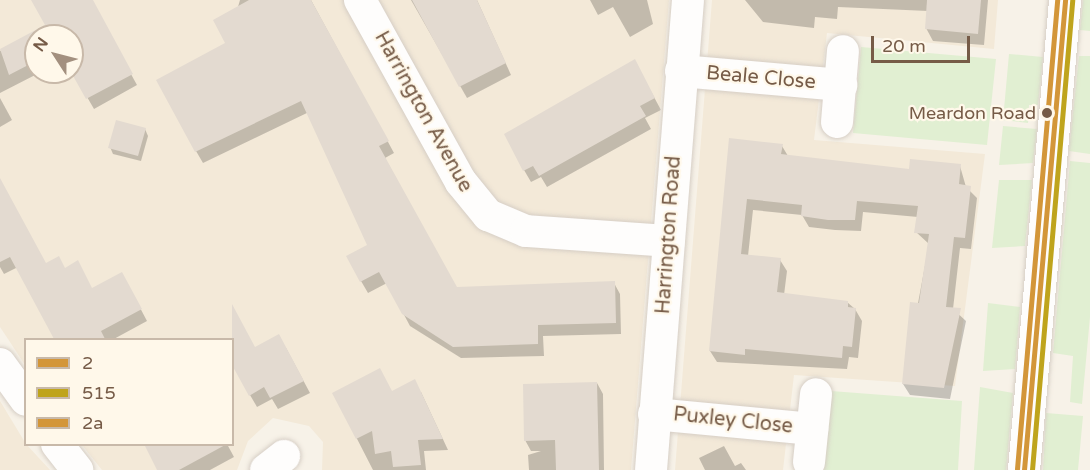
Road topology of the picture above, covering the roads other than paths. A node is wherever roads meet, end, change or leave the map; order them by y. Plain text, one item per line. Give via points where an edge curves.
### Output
1 (360, 0) edge
2 (688, 0) edge
3 (1065, 0) edge
4 (843, 51) dead end
5 (681, 71) junction
6 (841, 85) junction
7 (837, 122) dead end
8 (669, 241) junction
9 (0, 364) edge
10 (816, 394) dead end
11 (24, 397) edge
12 (654, 414) junction
13 (812, 429) junction
14 (59, 446) edge
15 (809, 462) dead end
16 (77, 470) edge
17 (651, 470) edge
18 (1024, 470) edge

1 - 8 street, Harrington Avenue via 461,182 488,215 526,231
2 - 5 street, Harrington Road
3 - 18 street
4 - 6 street, Beale Close
5 - 6 street, Beale Close
5 - 8 street, Harrington Road
6 - 7 street, Beale Close
8 - 12 street, Harrington Road
9 - 11 street
10 - 13 street, Puxley Close
12 - 13 street, Puxley Close
12 - 17 street, Harrington Road
13 - 15 street, Puxley Close
14 - 16 street

